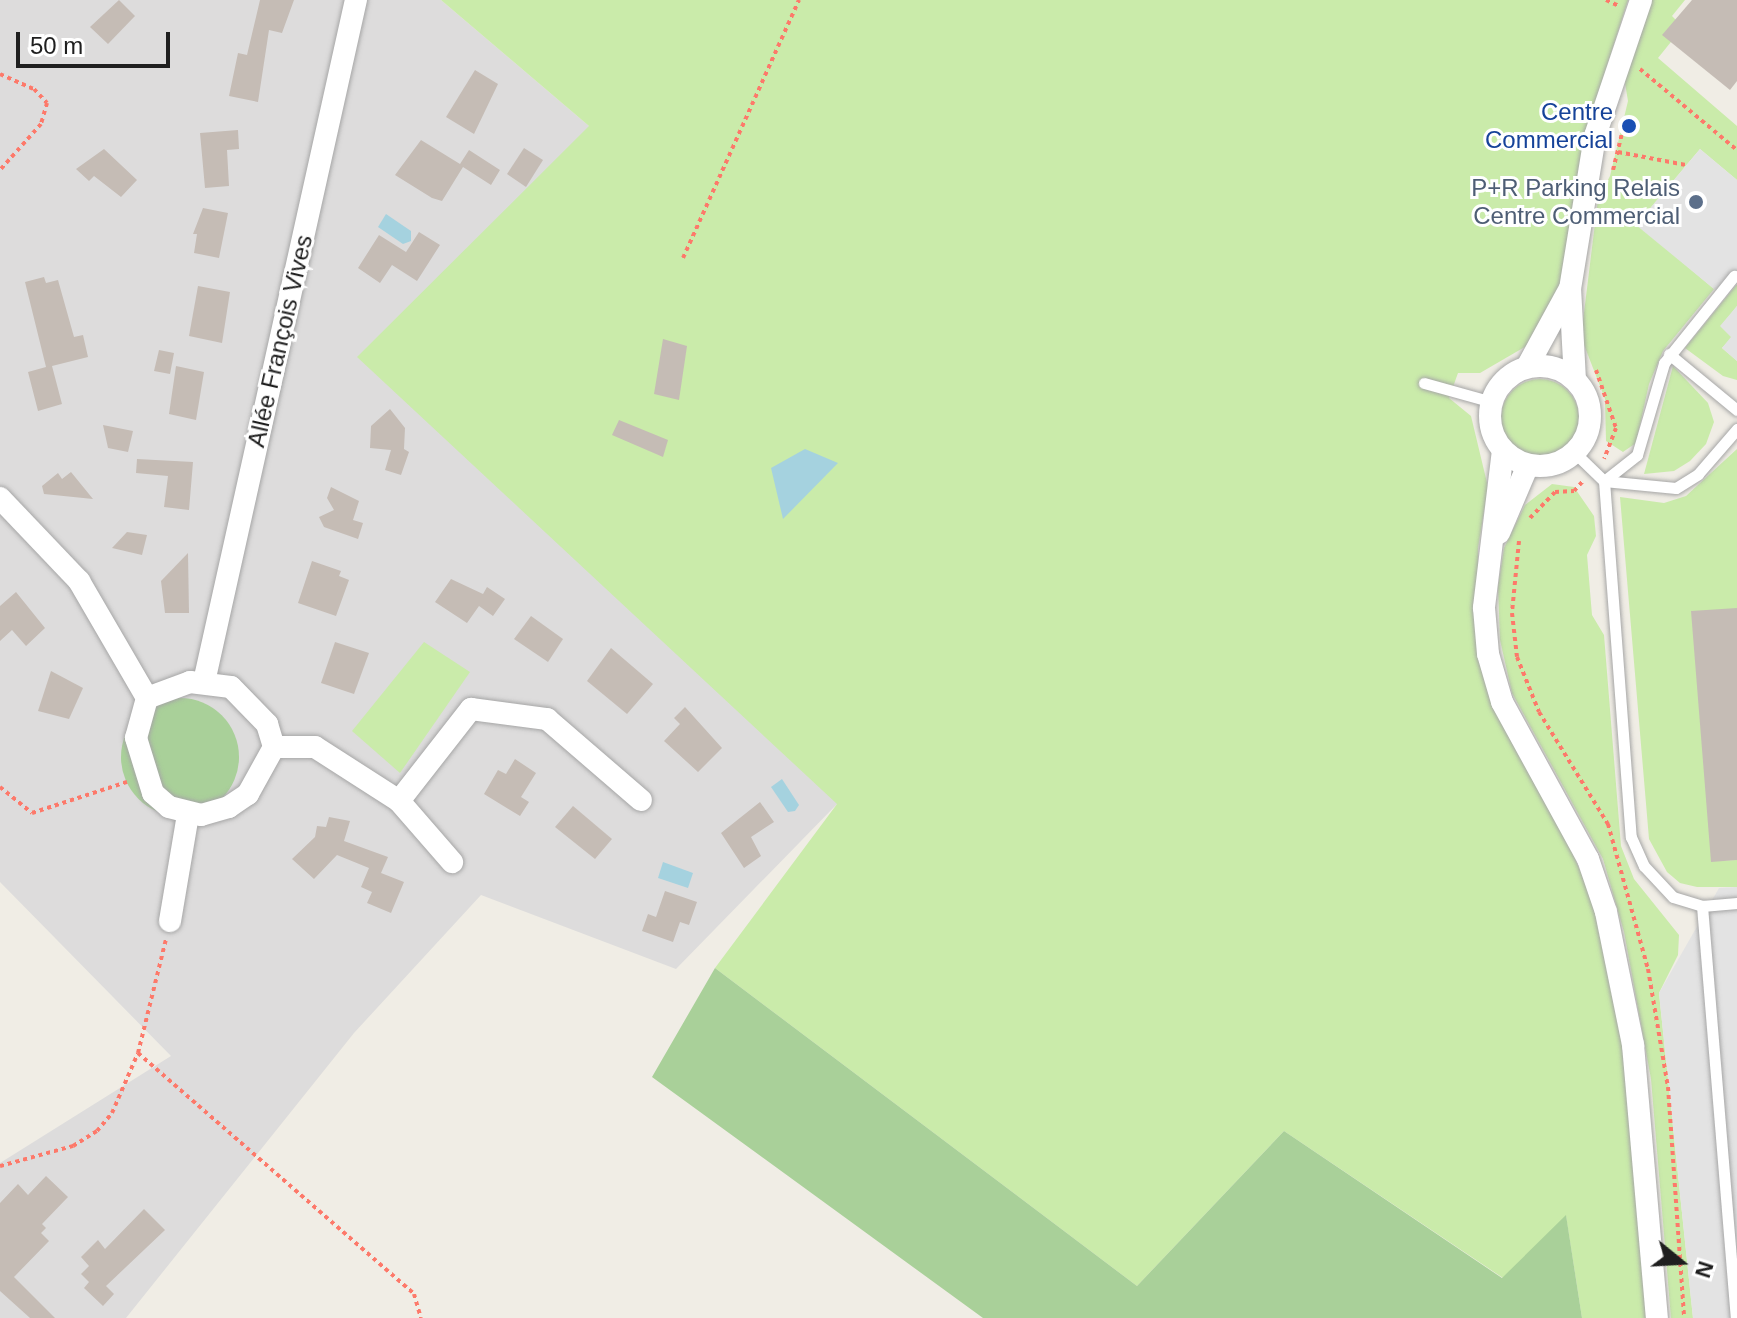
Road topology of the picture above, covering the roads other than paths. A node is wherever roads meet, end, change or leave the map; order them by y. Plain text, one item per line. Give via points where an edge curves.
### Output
1 (356, 0) edge
2 (1641, 0) edge
3 (1734, 276) dead end
4 (1570, 289) junction
5 (1669, 354) junction
6 (1527, 367) junction
7 (1575, 380) junction
8 (1424, 383) dead end
9 (1492, 402) junction
10 (1737, 410) edge
11 (1737, 429) edge
12 (1503, 450) junction
13 (1574, 452) junction
14 (1528, 465) junction
15 (1604, 481) junction
16 (0, 498) edge
17 (1488, 560) junction
18 (204, 682) junction
19 (147, 698) junction
20 (274, 747) junction
21 (641, 800) dead end
22 (399, 801) junction
23 (188, 815) junction
24 (452, 862) dead end
25 (1737, 903) edge
26 (1702, 906) junction
27 (170, 921) road end
28 (1736, 1303) edge
29 (1657, 1318) edge
30 (1736, 1318) edge

1 - 18 street, Allée François Vives
2 - 4 street via 1595,136
3 - 5 lane
4 - 6 street
4 - 7 street
5 - 10 lane
5 - 15 lane via 1637,455
6 - 7 street via 1552,368
6 - 9 street via 1499,386
7 - 13 street via 1589,416
8 - 9 lane
9 - 12 street via 1493,435
11 - 15 lane via 1698,474 1676,488
12 - 14 street
12 - 17 street
13 - 14 street via 1552,464
13 - 15 lane
14 - 17 street
15 - 26 lane via 1631,837 1644,866 1673,897
16 - 19 street via 79,581
17 - 29 street via 1488,654 1502,702 1588,859 1618,963 1633,1045
18 - 19 street
18 - 20 street via 231,687 248,701 267,724
19 - 23 street via 136,738 144,777 161,800
20 - 22 street via 315,747
20 - 23 street via 248,794 215,813
21 - 22 street via 547,719 471,709
22 - 24 street
23 - 27 street
25 - 26 lane
26 - 28 lane
28 - 30 lane

